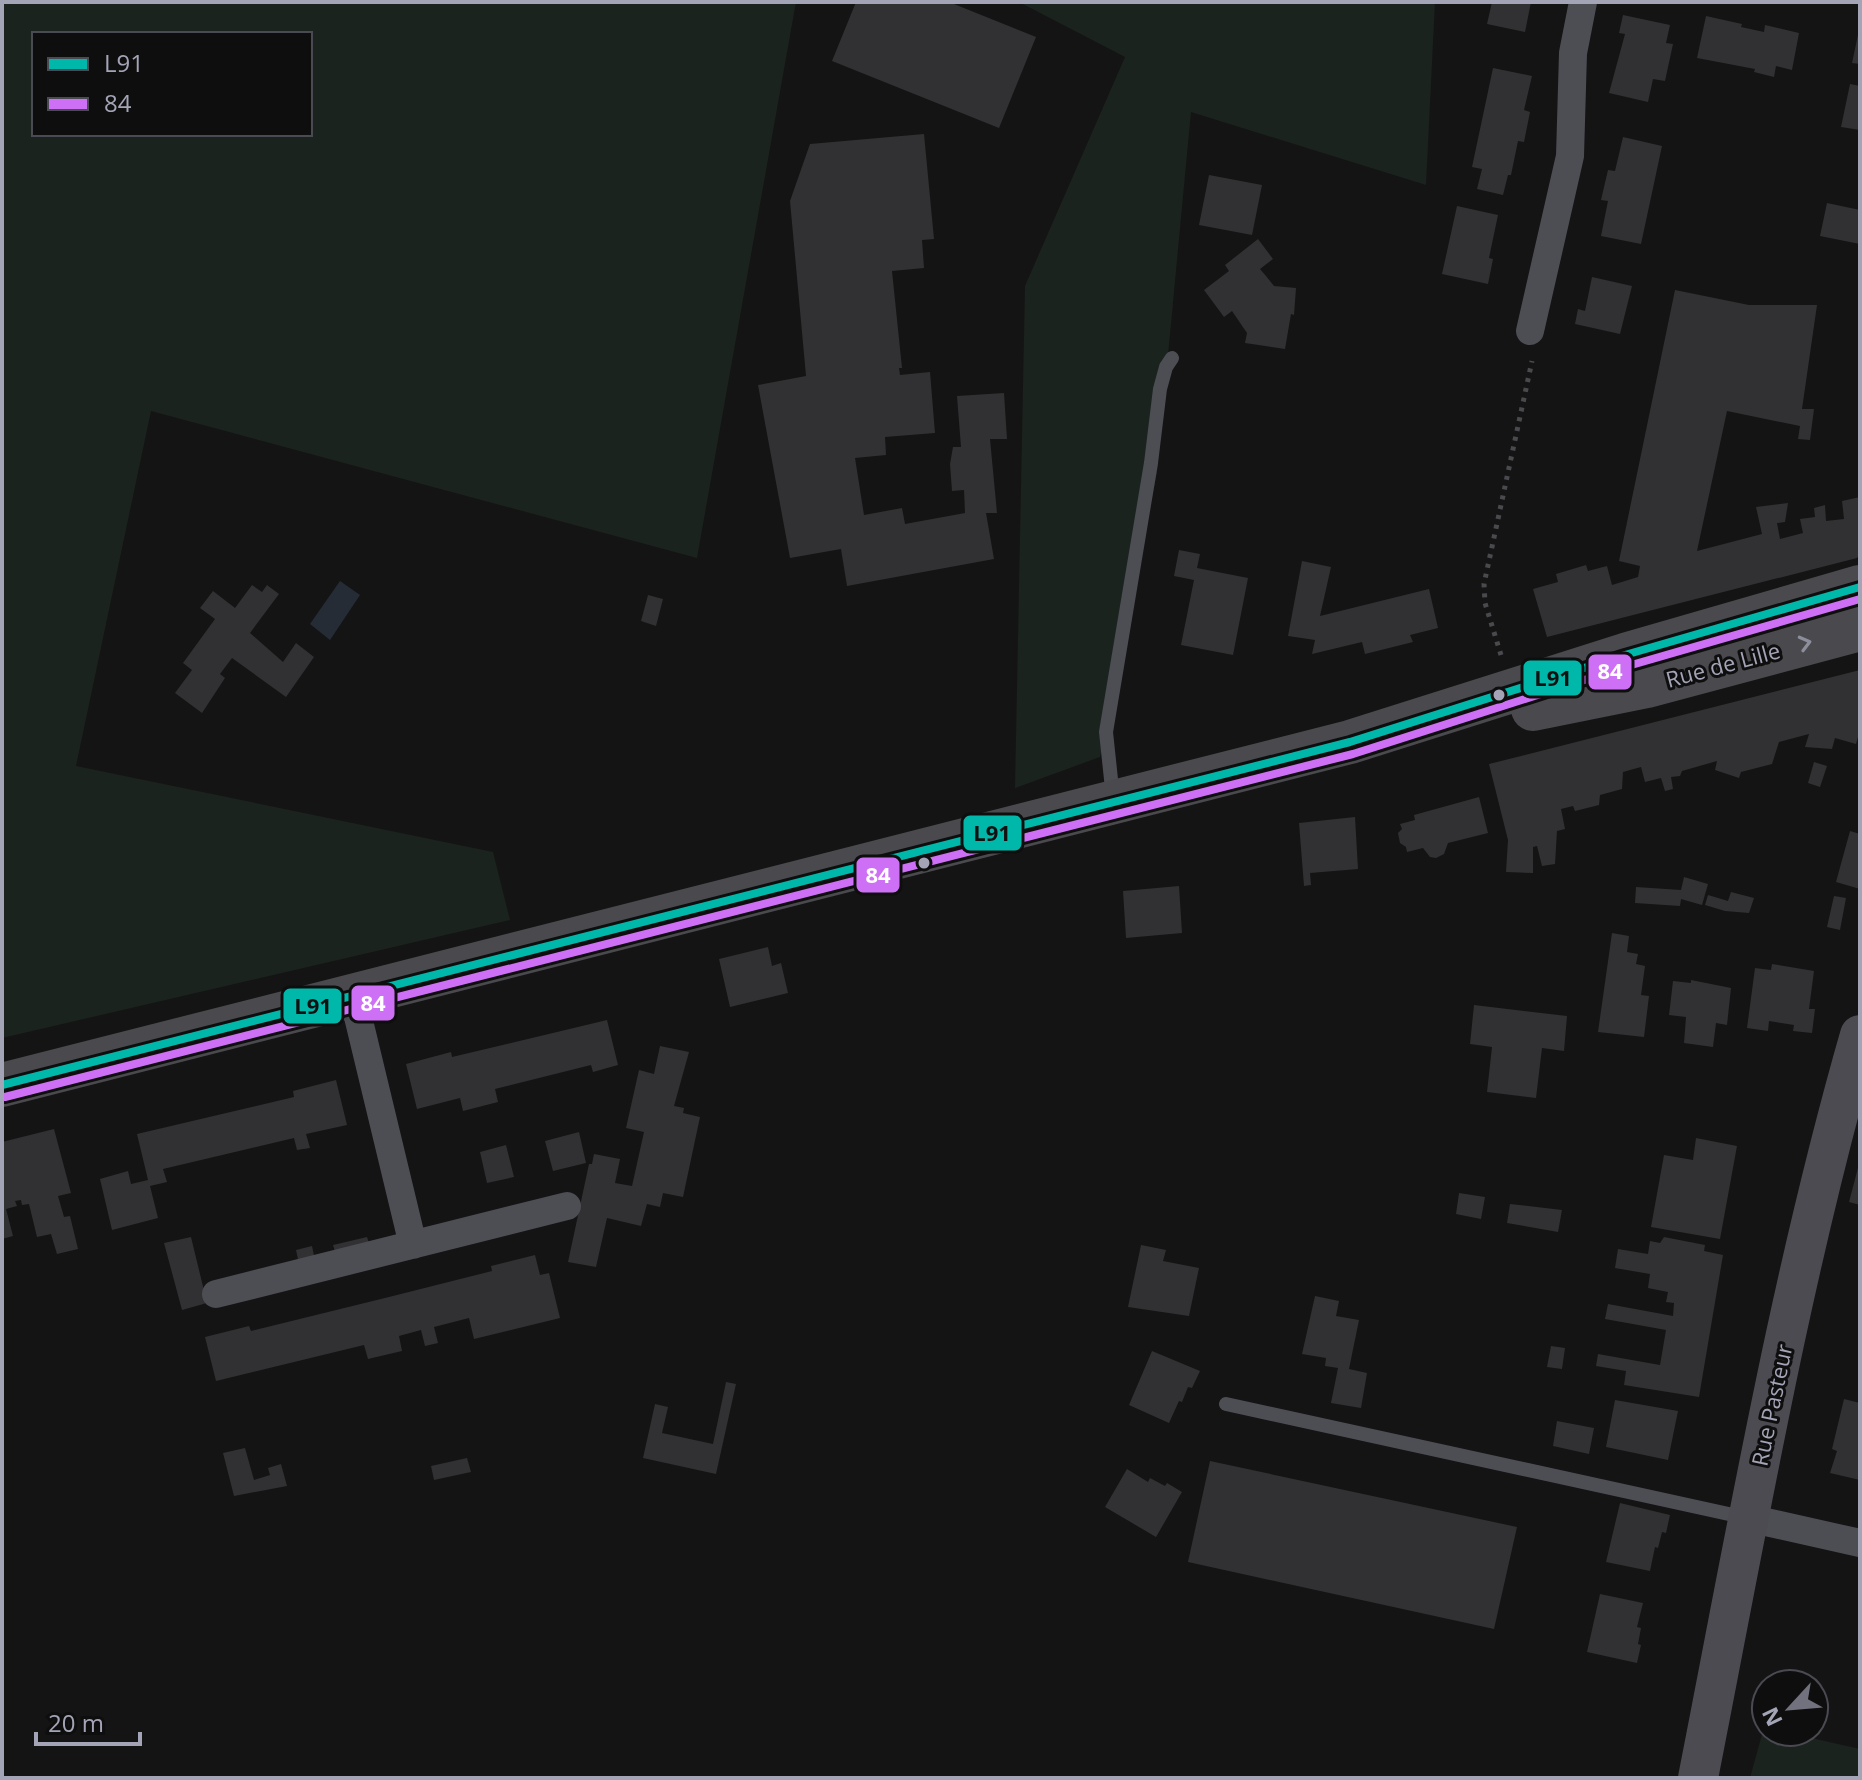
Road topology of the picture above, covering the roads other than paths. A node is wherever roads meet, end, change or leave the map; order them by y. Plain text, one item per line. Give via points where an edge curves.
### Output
1 (1583, 2) edge
2 (1530, 331) road end
3 (1172, 358) dead end
4 (1860, 587) edge
5 (1860, 629) edge
6 (1350, 742) junction
7 (1114, 802) junction
8 (353, 996) junction
9 (1860, 1035) edge
10 (2, 1085) edge
11 (567, 1206) dead end
12 (413, 1245) junction
13 (216, 1294) dead end
14 (1226, 1404) dead end
15 (1748, 1518) junction
16 (1860, 1543) edge
17 (1698, 1778) edge

1 - 2 street via 1573,53 1570,156
3 - 7 lane via 1160,389 1106,732
4 - 6 main road, Rue de Lille
6 -> 5 main road, Rue de Lille via 1612,694
6 - 7 main road, Rue de Lille
7 - 8 main road, Rue de Lille
8 - 10 main road, Rue de Lille
8 - 12 street
9 - 15 main road, Rue Pasteur via 1822,1173
11 - 12 street
12 - 13 street
14 - 15 lane
15 - 16 street
15 - 17 main road, Rue Pasteur

